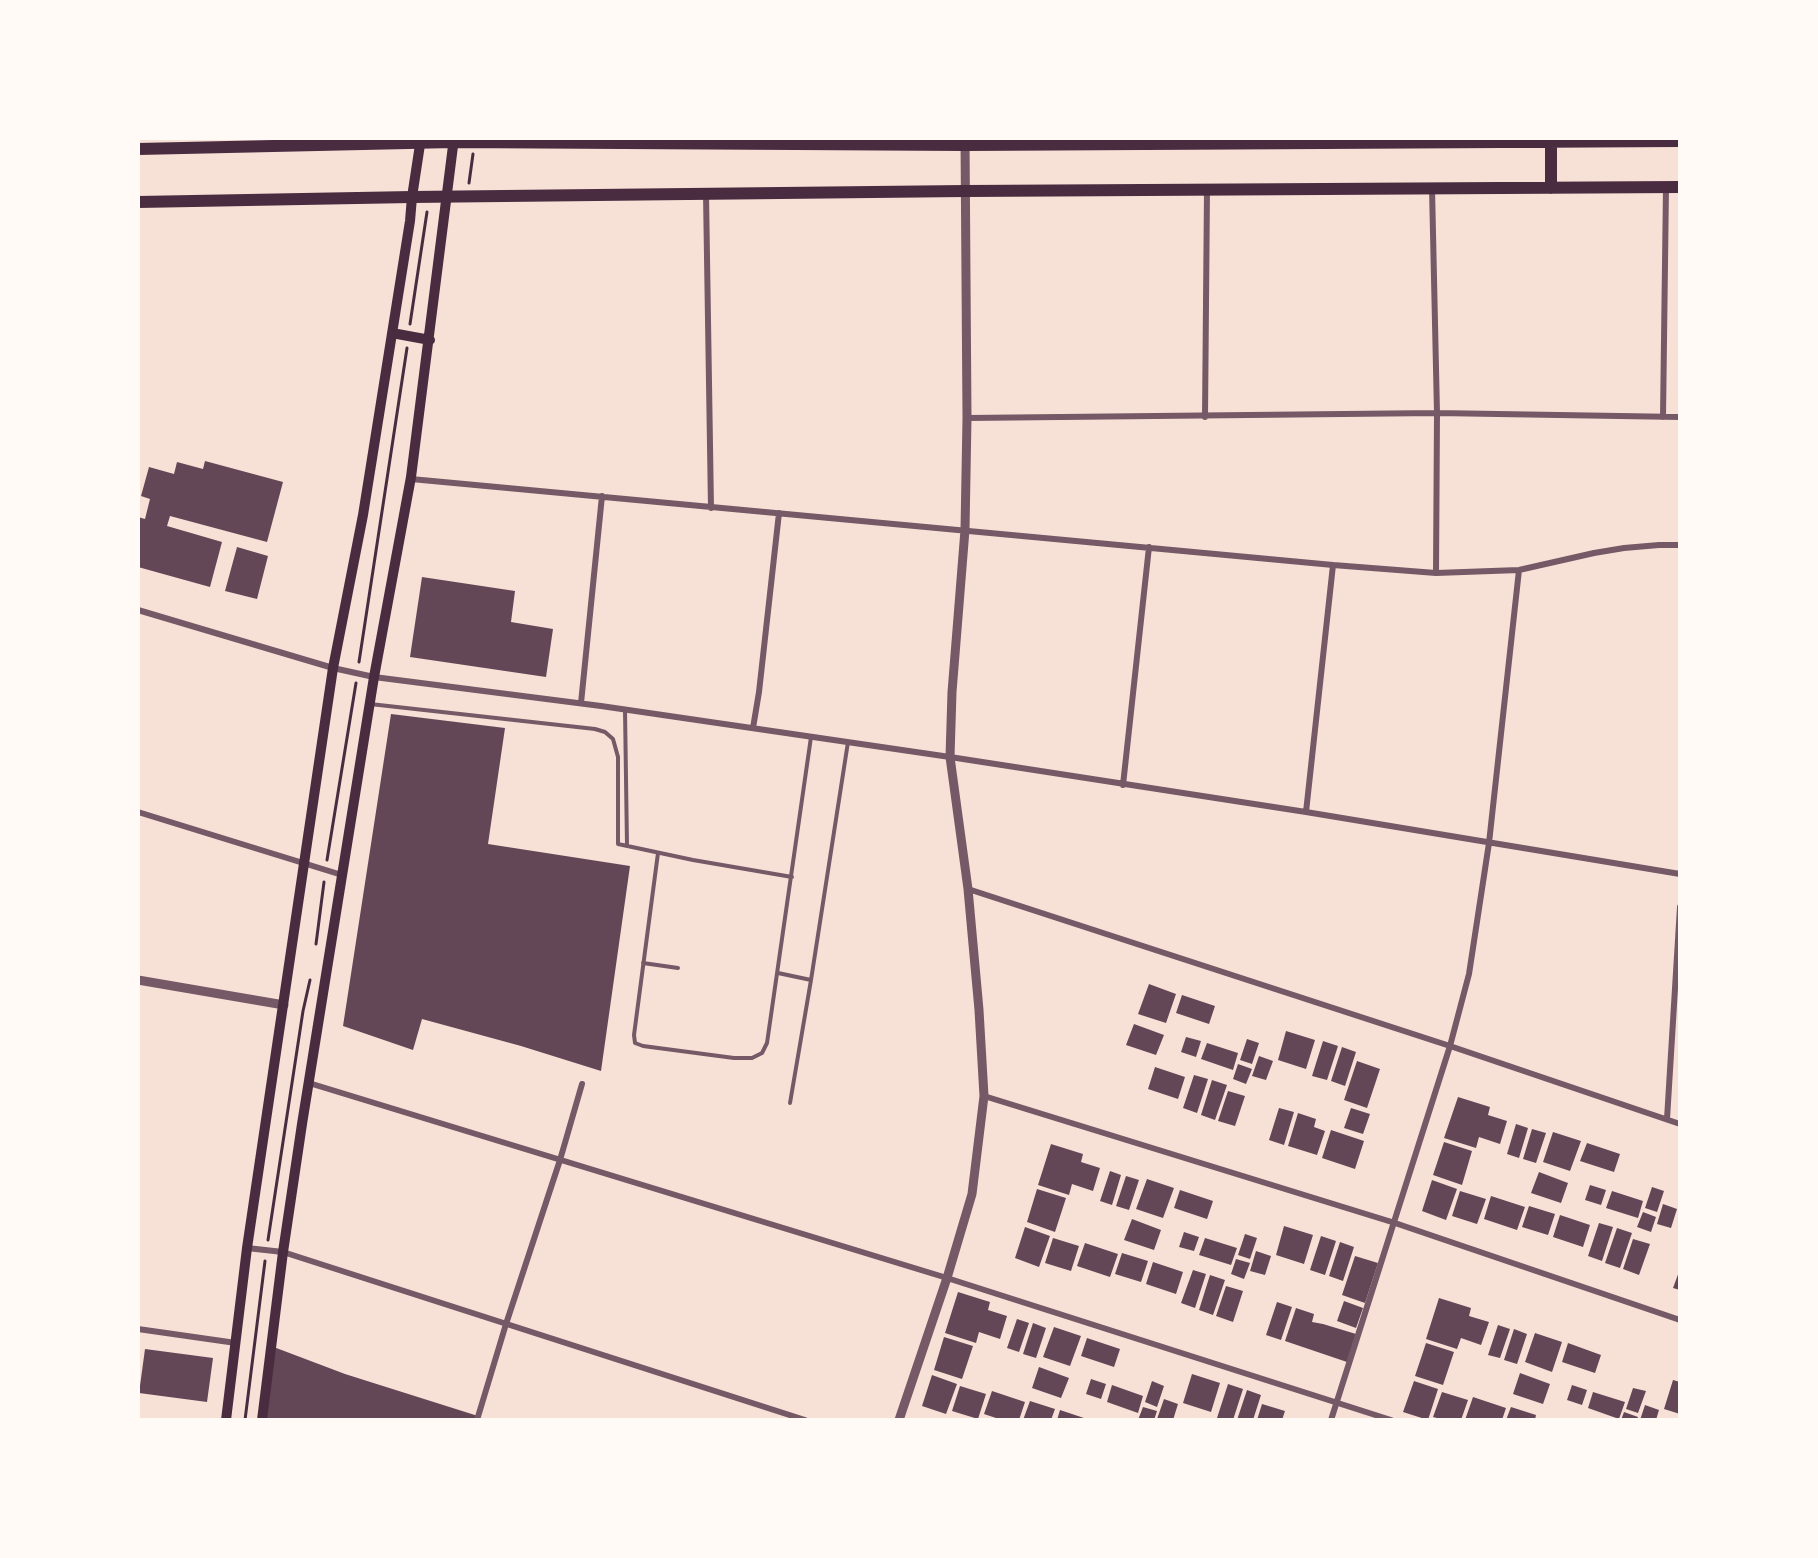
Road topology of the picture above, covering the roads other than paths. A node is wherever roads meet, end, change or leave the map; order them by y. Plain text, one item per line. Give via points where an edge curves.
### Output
1 (454, 140) edge
2 (1431, 140) edge
3 (1666, 140) edge
4 (420, 141) edge
5 (965, 141) edge
6 (1201, 141) edge
7 (1680, 141) edge
8 (1551, 142) junction
9 (138, 149) edge
10 (1666, 187) junction
11 (1680, 187) edge
12 (1432, 188) junction
13 (1551, 188) junction
14 (1207, 189) junction
15 (965, 191) junction
16 (706, 194) junction
17 (412, 196) junction
18 (447, 197) junction
19 (138, 202) edge
20 (392, 333) junction
21 (430, 340) junction
22 (1437, 413) junction
23 (1205, 417) junction
24 (1664, 417) junction
25 (1680, 417) edge
26 (968, 418) junction
27 (411, 479) junction
28 (602, 496) junction
29 (711, 508) junction
30 (779, 513) junction
31 (965, 530) junction
32 (1680, 545) edge
33 (1149, 547) junction
34 (1333, 565) junction
35 (1519, 570) junction
36 (1436, 573) junction
37 (138, 610) edge
38 (333, 668) junction
39 (374, 677) junction
40 (581, 703) junction
41 (369, 704) junction
42 (626, 710) junction
43 (753, 728) junction
44 (811, 737) junction
45 (848, 742) junction
46 (950, 757) junction
47 (1123, 785) junction
48 (138, 812) edge
49 (1306, 813) junction
50 (1489, 843) junction
51 (627, 846) junction
52 (658, 853) junction
53 (304, 864) junction
54 (1680, 874) edge
55 (342, 875) junction
56 (792, 877) junction
57 (968, 890) junction
58 (1680, 906) edge
59 (643, 963) junction
60 (678, 968) dead end
61 (778, 973) junction
62 (138, 980) edge
63 (811, 980) junction
64 (284, 1005) junction
65 (1450, 1046) junction
66 (309, 1083) junction
67 (582, 1084) dead end
68 (984, 1096) junction
69 (790, 1103) dead end
70 (1667, 1119) junction
71 (1680, 1124) edge
72 (560, 1160) junction
73 (1395, 1223) junction
74 (247, 1248) junction
75 (283, 1252) junction
76 (947, 1278) junction
77 (1680, 1320) edge
78 (506, 1324) junction
79 (138, 1329) edge
80 (236, 1343) junction
81 (1337, 1402) junction
82 (227, 1420) edge
83 (262, 1420) edge
84 (477, 1420) edge
85 (805, 1420) edge
86 (899, 1420) edge
87 (1331, 1420) edge
88 (1391, 1420) edge

1 - 4 main road
1 - 5 main road
1 - 18 main road
2 - 6 main road
2 - 8 main road
3 - 7 main road
3 - 8 main road
4 - 9 main road
4 - 17 main road
5 - 6 main road
5 - 15 street
8 - 13 main road
10 - 11 main road
10 - 13 main road
10 - 24 street
12 - 13 main road
12 - 14 main road
12 - 22 street
14 - 15 main road
14 - 23 street
15 - 16 main road
15 - 26 street
16 - 18 main road
16 - 29 street
17 - 18 main road
17 - 19 main road
17 - 20 main road
18 - 21 main road
20 - 21 main road
20 - 38 main road via 363,515
21 - 27 main road
22 - 23 street
22 - 24 street
22 - 36 street
23 - 26 street
24 - 25 street
26 - 31 street
27 - 28 street
27 - 39 main road
28 - 29 street
28 - 40 street
29 - 30 street
30 - 31 street
30 - 43 street
31 - 33 street
31 - 46 street
32 - 35 street via 1624,548
33 - 34 street
33 - 47 street
34 - 36 street
34 - 49 street
35 - 36 street
35 - 50 street
37 - 38 street
38 - 39 street
38 - 53 main road
39 - 40 street
39 - 41 main road
40 - 42 street
41 - 51 lane via 605,732 613,739 618,757 618,844
41 - 55 main road
42 - 43 street
42 - 51 lane
43 - 44 street
44 - 45 street
44 - 56 lane
45 - 46 street
45 - 63 lane
46 - 47 street
46 - 57 street
47 - 49 street
48 - 53 street
49 - 50 street
50 - 54 street
50 - 65 street via 1469,974
51 - 52 lane
52 - 56 lane
52 - 59 lane
53 - 55 street
53 - 64 main road
55 - 66 main road
56 - 61 lane
57 - 65 street
57 - 68 street
58 - 70 street
59 - 60 lane
59 - 61 lane via 635,1042 734,1058 752,1058 762,1053
61 - 63 lane
62 - 64 street
63 - 69 lane
64 - 74 main road
65 - 70 street
65 - 73 street
66 - 72 street
66 - 75 main road
67 - 72 street
68 - 73 street
68 - 76 street via 972,1194
70 - 71 street
72 - 76 street
72 - 78 street
73 - 77 street
73 - 81 street
74 - 75 street
74 - 80 main road
75 - 78 street
75 - 83 main road
76 - 81 street
76 - 86 street
78 - 84 street
78 - 85 street
79 - 80 street
80 - 82 main road
81 - 87 street
81 - 88 street

